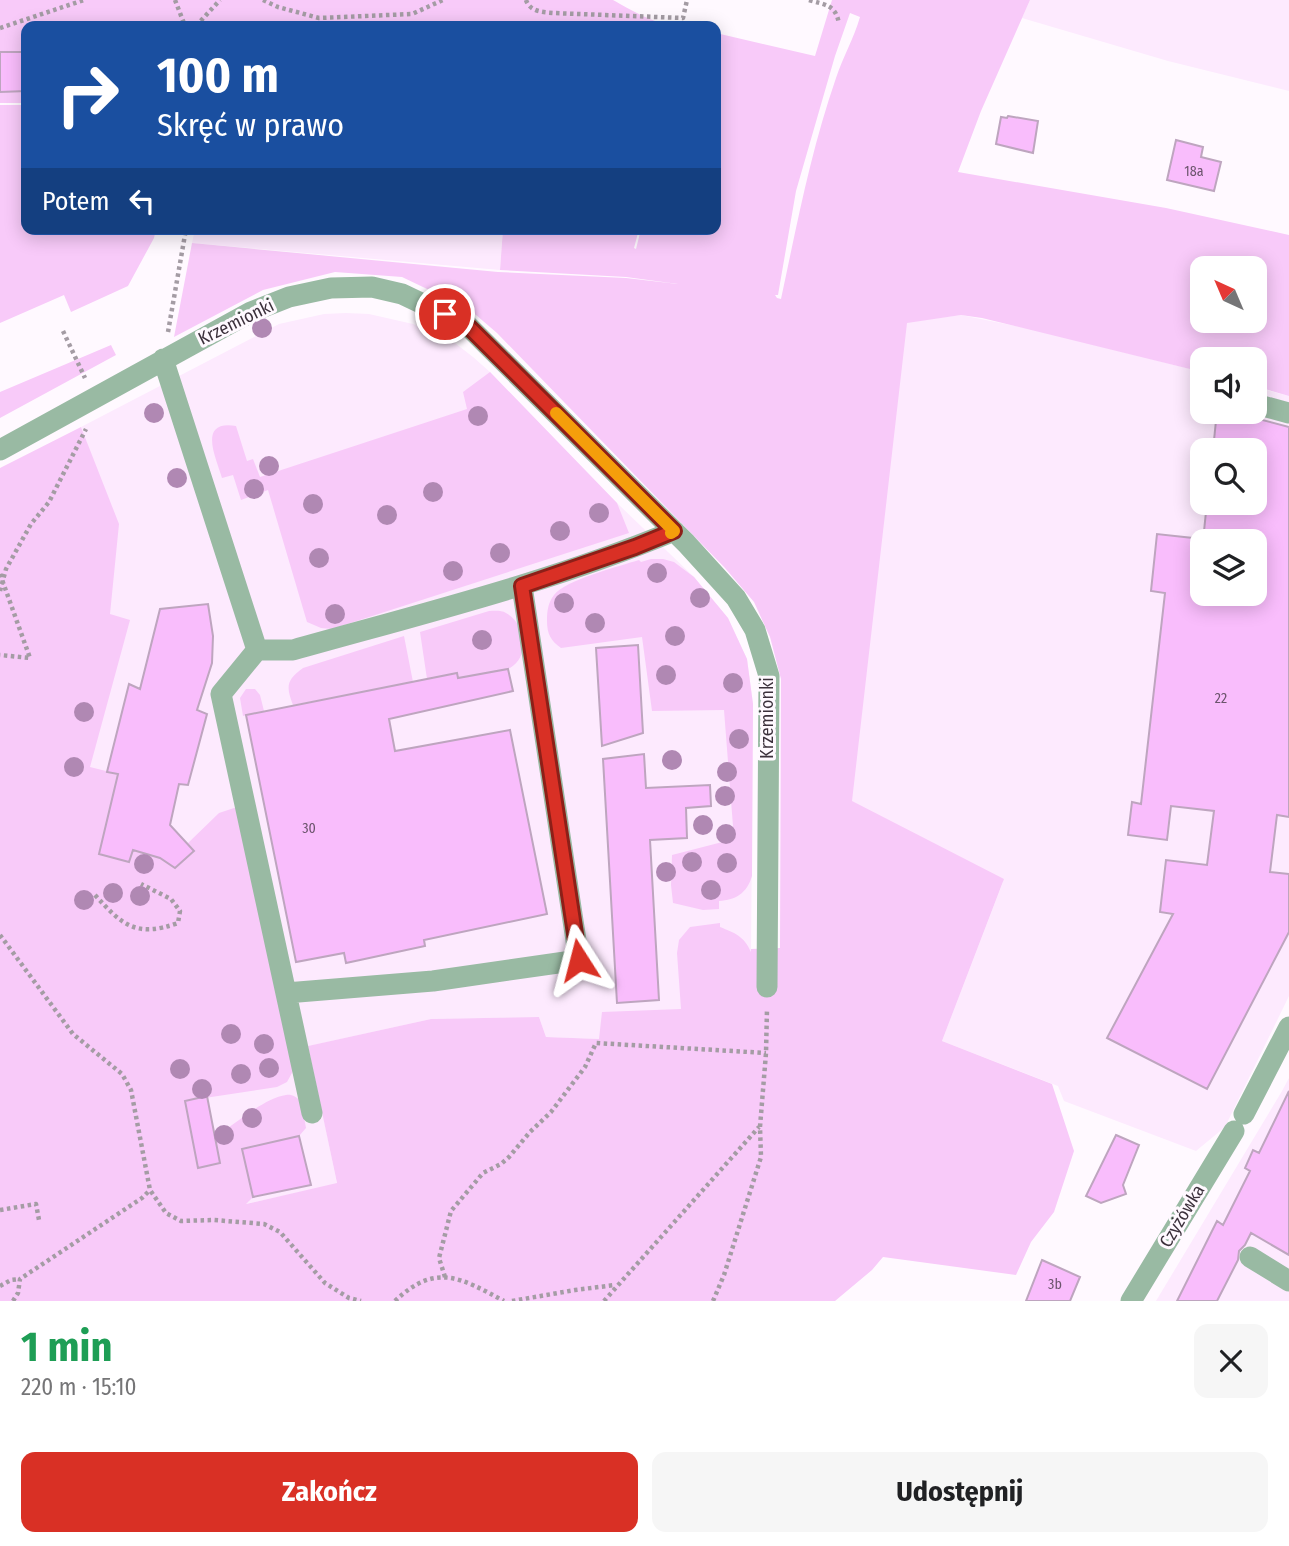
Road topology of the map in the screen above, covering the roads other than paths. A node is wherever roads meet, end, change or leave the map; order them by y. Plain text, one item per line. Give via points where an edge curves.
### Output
1 (163, 359) junction
2 (1267, 407) edge
3 (1289, 413) edge
4 (0, 450) edge
5 (674, 531) junction
6 (522, 586) junction
7 (257, 650) junction
8 (767, 986) road end
9 (286, 993) junction
10 (1289, 1027) edge
11 (312, 1113) dead end
12 (1250, 1257) dead end
13 (1289, 1281) edge
14 (1131, 1301) edge

1 - 4 street, Krzemionki
1 - 5 street, Krzemionki via 289,297 331,288 372,287 402,294 467,325
1 - 7 street
2 - 3 street
5 - 6 street
5 - 8 street, Krzemionki via 736,597 755,630 769,676
6 - 7 street via 293,650
6 - 9 street via 579,960 433,981
7 - 9 street via 221,694
9 - 11 street
10 - 14 street, Czyżówka via 1239,1123
12 - 13 street

